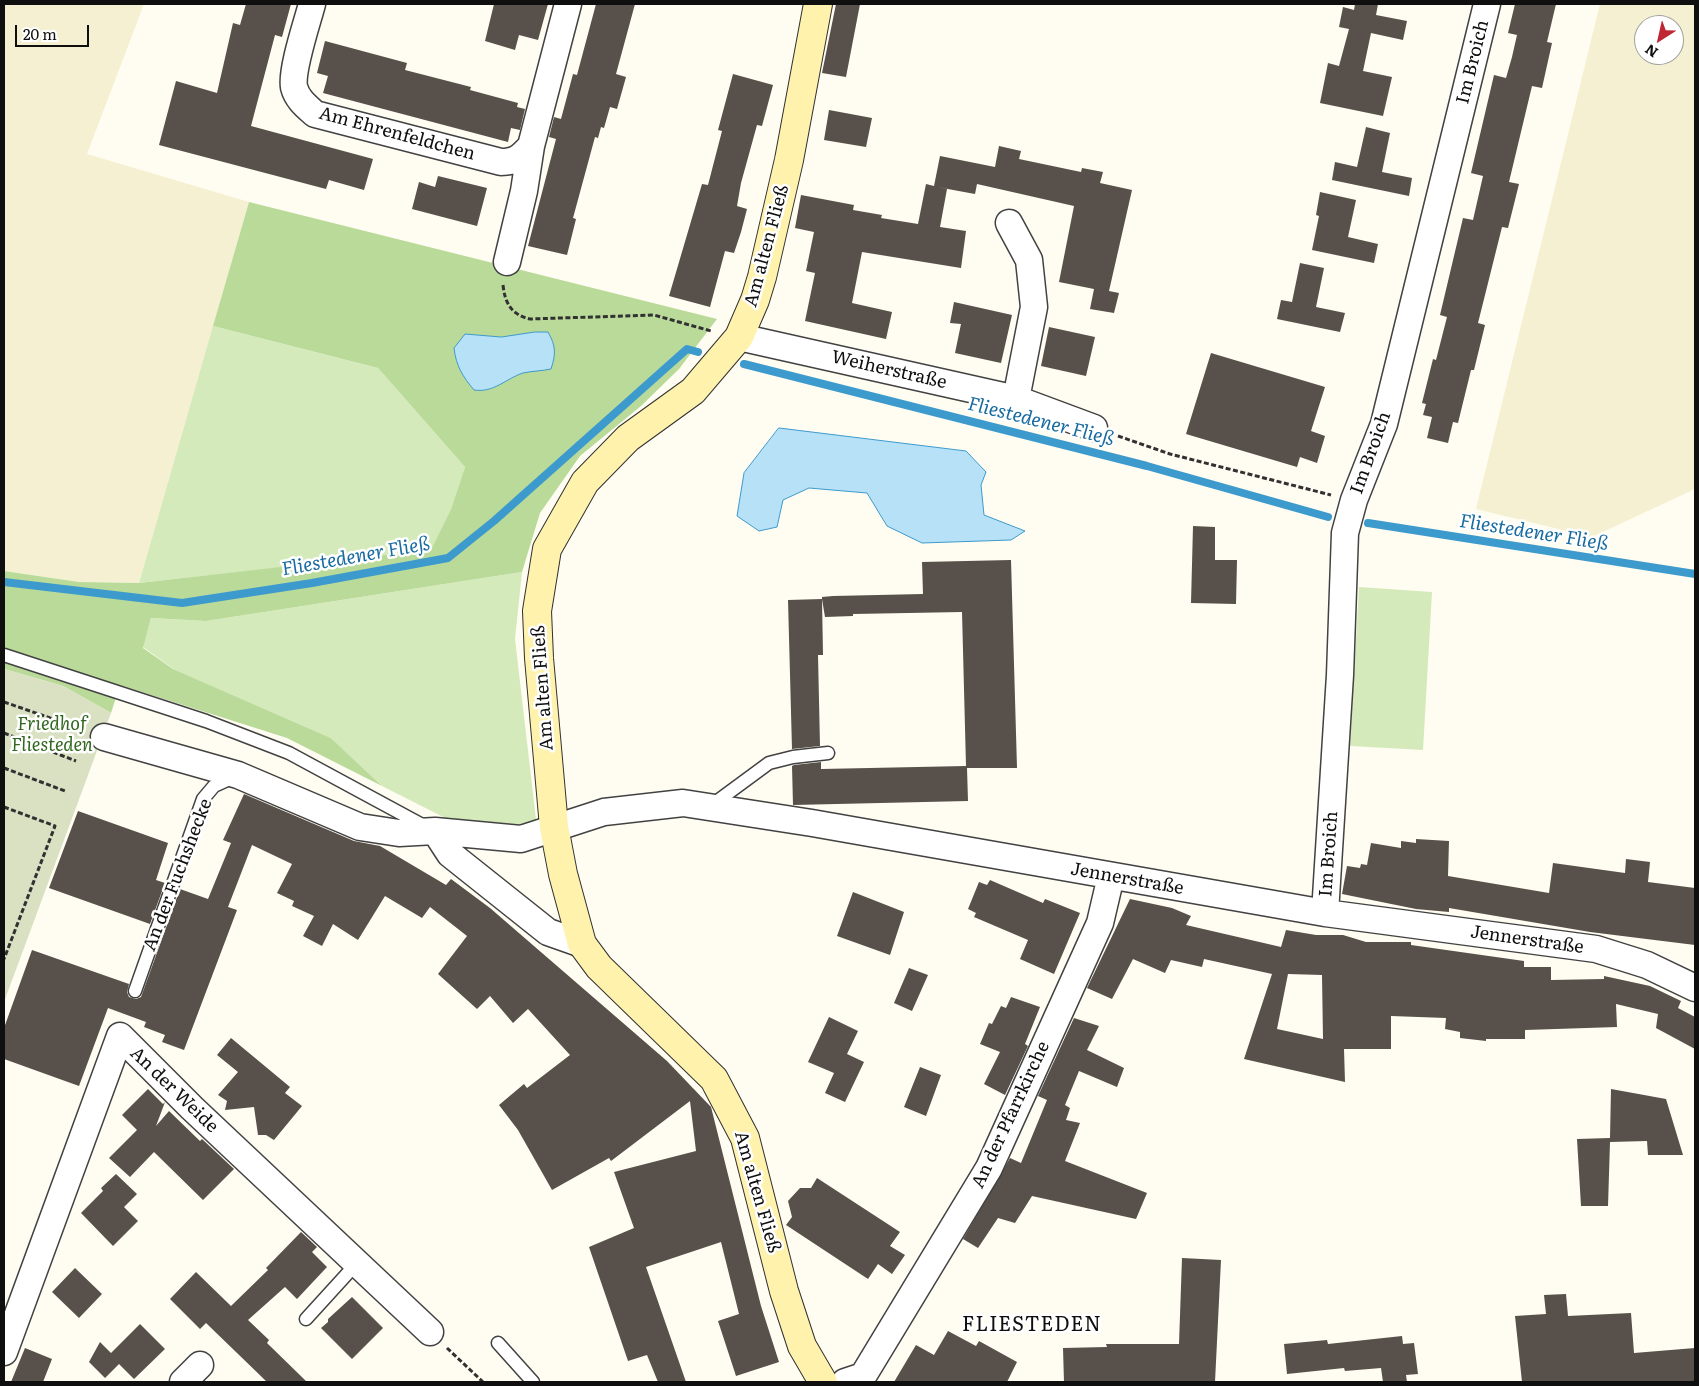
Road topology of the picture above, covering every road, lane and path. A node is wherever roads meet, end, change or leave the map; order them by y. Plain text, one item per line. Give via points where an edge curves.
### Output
1 (312, 4) edge
2 (568, 4) edge
3 (818, 4) edge
4 (1487, 4) edge
5 (531, 146) junction
6 (1009, 223) dead end
7 (507, 262) joint
8 (739, 337) junction
9 (1016, 399) junction
10 (1094, 428) joint
11 (1354, 500) junction
12 (4, 655) edge
13 (4, 702) edge
14 (4, 733) edge
15 (104, 737) joint
16 (828, 754) dead end
17 (76, 761) dead end
18 (4, 768) edge
19 (238, 775) junction
20 (65, 791) dead end
21 (4, 807) edge
22 (710, 807) junction
23 (554, 827) junction
24 (435, 832) junction
25 (1110, 876) junction
26 (1326, 913) junction
27 (582, 944) junction
28 (4, 959) edge
29 (1695, 988) edge
30 (135, 991) dead end
31 (357, 1263) junction
32 (306, 1319) dead end
33 (430, 1332) joint
34 (498, 1343) dead end
35 (4, 1352) edge
36 (483, 1382) edge
37 (533, 1382) edge
38 (823, 1382) edge
39 (845, 1382) edge

1 - 5 street, Am Ehrenfeldchen via 295,69 294,86 301,102 315,114 501,162 520,158
2 - 5 street
3 - 8 main road, Am alten Fließ via 762,277 756,300
4 - 11 street, Im Broich via 1384,424
5 - 7 street
6 - 9 street via 1029,260 1034,307
7 - 8 path via 503,286 505,298 510,309 519,316 530,319 654,316
8 - 9 street, Weiherstraße
8 - 23 main road, Am alten Fließ via 693,391 628,438 585,482 547,549 537,611
9 - 10 street, Weiherstraße
10 - 11 path via 1170,454
11 - 26 street, Im Broich via 1345,533
12 - 24 lane via 206,721 289,753
13 - 15 path
14 - 17 path
15 - 19 street
16 - 22 lane via 769,763
18 - 20 path
19 - 24 street via 360,827 399,833
19 - 30 lane, An der Fuchshecke via 214,786 203,799
21 - 28 path via 55,826
22 - 23 street, Jennerstraße via 683,803 604,812
22 - 25 street, Jennerstraße
23 - 24 street via 521,838
23 - 27 main road, Am alten Fließ
24 - 27 street via 450,854 548,932
25 - 26 street, Jennerstraße
25 - 39 street, An der Pfarrkirche via 1100,923 989,1168 863,1376
26 - 29 street, Jennerstraße via 1596,949 1647,965
27 - 38 main road, Am alten Fließ via 599,967 714,1079 745,1138 784,1291 802,1346
31 - 32 lane
31 - 33 street, An der Weide
31 - 35 street, An der Weide via 120,1036
33 - 36 path
34 - 37 lane

